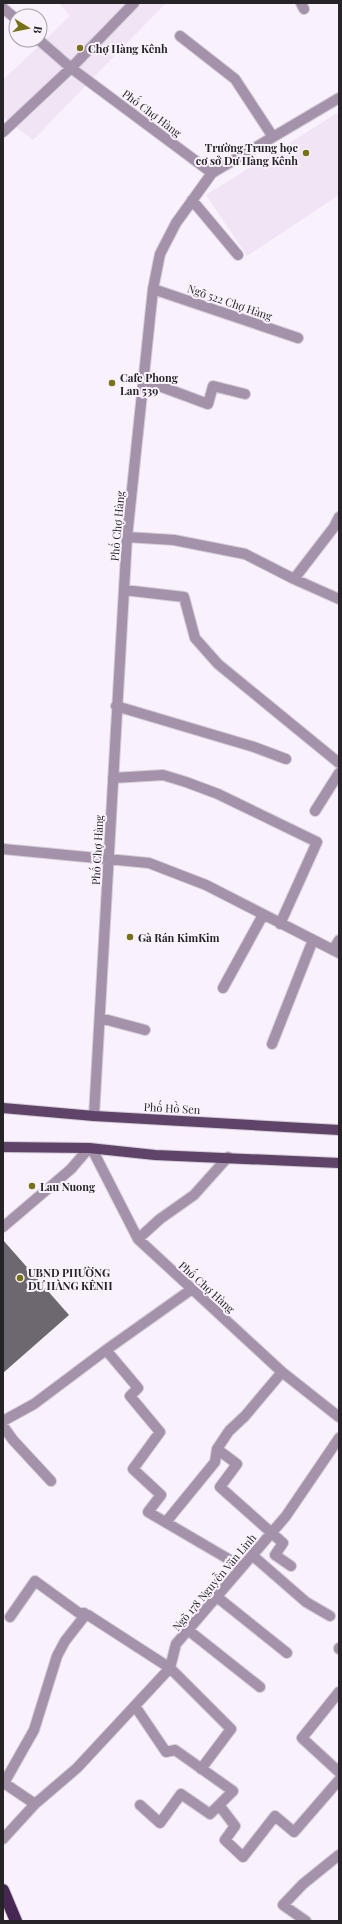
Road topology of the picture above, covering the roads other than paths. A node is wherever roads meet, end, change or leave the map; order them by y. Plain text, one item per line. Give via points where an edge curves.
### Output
1 (134, 3) edge
2 (180, 36) dead end
3 (48, 48) edge
4 (71, 68) junction
5 (339, 98) edge
6 (3, 132) edge
7 (273, 137) junction
8 (212, 173) junction
9 (192, 200) junction
10 (238, 255) dead end
11 (153, 289) junction
12 (298, 338) dead end
13 (143, 380) junction
14 (245, 394) dead end
15 (339, 517) edge
16 (127, 537) junction
17 (294, 578) junction
18 (124, 590) junction
19 (339, 599) edge
20 (116, 706) junction
21 (286, 759) dead end
22 (339, 764) edge
23 (339, 773) edge
24 (113, 778) junction
25 (315, 811) dead end
26 (3, 849) edge
27 (109, 860) junction
28 (263, 915) junction
29 (280, 924) junction
30 (313, 940) junction
31 (339, 940) edge
32 (336, 952) edge
33 (223, 988) dead end
34 (100, 1018) junction
35 (145, 1030) dead end
36 (272, 1044) dead end
37 (3, 1108) edge
38 (94, 1116) junction
39 (339, 1130) edge
40 (3, 1147) edge
41 (90, 1148) junction
42 (228, 1157) junction
43 (339, 1163) edge
44 (3, 1227) edge
45 (138, 1239) junction
46 (192, 1289) junction
47 (106, 1350) junction
48 (282, 1372) junction
49 (339, 1417) edge
50 (3, 1421) edge
51 (3, 1426) edge
52 (339, 1438) edge
53 (217, 1449) junction
54 (51, 1481) dead end
55 (166, 1522) junction
56 (272, 1532) junction
57 (252, 1555) junction
58 (292, 1566) dead end
59 (242, 1567) junction
60 (217, 1597) junction
61 (84, 1614) junction
62 (330, 1616) dead end
63 (10, 1617) dead end
64 (188, 1630) junction
65 (287, 1653) dead end
66 (170, 1668) junction
67 (260, 1687) dead end
68 (339, 1692) edge
69 (135, 1706) junction
70 (201, 1770) junction
71 (339, 1772) edge
72 (339, 1780) edge
73 (35, 1804) junction
74 (140, 1805) dead end
75 (219, 1805) junction
76 (3, 1839) edge
77 (338, 1857) edge
78 (3, 1890) edge
79 (16, 1921) edge
80 (306, 1921) edge

1 - 4 street
2 - 7 street via 234,79
3 - 4 street, Phố Chợ Hàng
4 - 6 street
4 - 8 street, Phố Chợ Hàng
5 - 7 street
7 - 8 street
8 - 9 street, Phố Chợ Hàng
9 - 10 street
9 - 11 street, Phố Chợ Hàng via 176,223 160,254
11 - 12 street, Ngõ 522 Chợ Hàng
11 - 13 street, Phố Chợ Hàng
13 - 14 street via 208,404 213,386
13 - 16 street, Phố Chợ Hàng
15 - 17 street
16 - 17 street via 174,540 245,554
16 - 18 street, Phố Chợ Hàng
17 - 19 street
18 - 20 street, Phố Chợ Hàng
18 - 22 street via 184,597 195,638 218,664
20 - 21 street
20 - 24 street, Phố Chợ Hàng
23 - 25 street
24 - 27 street, Phố Chợ Hàng
24 - 29 street via 162,775 186,782 218,794 317,842
26 - 27 street
27 - 28 street via 149,863 206,885
27 - 34 street, Phố Chợ Hàng
28 - 29 street
28 - 33 street
29 - 30 street
30 - 32 street
30 - 36 street
31 - 32 street
34 - 35 street
34 - 38 street, Phố Chợ Hàng
37 - 38 main road, Phố Hồ Sen
38 - 39 main road, Phố Hồ Sen
40 - 41 main road
41 - 42 main road via 155,1155
41 - 44 street via 71,1169
41 - 45 street, Phố Chợ Hàng
42 - 43 main road
42 - 45 street via 194,1195 160,1219
45 - 46 street, Phố Chợ Hàng
46 - 47 street
46 - 48 street, Phố Chợ Hàng
47 - 50 street via 34,1404
47 - 55 street via 138,1388 130,1396 160,1432 133,1469 161,1494 148,1512
48 - 49 street, Phố Chợ Hàng
48 - 53 street
51 - 54 street
52 - 56 street, Ngõ 178 Nguyễn Văn Linh via 286,1516
53 - 55 street via 215,1462
53 - 56 street via 237,1464 220,1487
55 - 59 street
56 - 57 street, Ngõ 178 Nguyễn Văn Linh
56 - 58 street via 283,1542 275,1555
57 - 59 street, Ngõ 178 Nguyễn Văn Linh
57 - 62 street via 306,1602
59 - 60 street, Ngõ 178 Nguyễn Văn Linh
60 - 64 street, Ngõ 178 Nguyễn Văn Linh
60 - 65 street
61 - 63 street via 35,1581
61 - 66 street
61 - 73 street via 57,1656 34,1730 4,1783
64 - 66 street, Ngõ 178 Nguyễn Văn Linh via 176,1644
64 - 67 street
66 - 69 street, Ngõ 178 Nguyễn Văn Linh
66 - 70 street via 231,1729
68 - 71 street via 302,1738
69 - 70 street via 166,1752 175,1750
69 - 73 street, Ngõ 178 Nguyễn Văn Linh via 77,1768
70 - 75 street via 233,1791
72 - 75 street via 294,1832 275,1816 243,1857 225,1840 235,1826
73 - 76 street, Ngõ 178 Nguyễn Văn Linh
74 - 75 street via 160,1823 181,1794 210,1814
77 - 80 street via 302,1884 283,1905
78 - 79 highway

